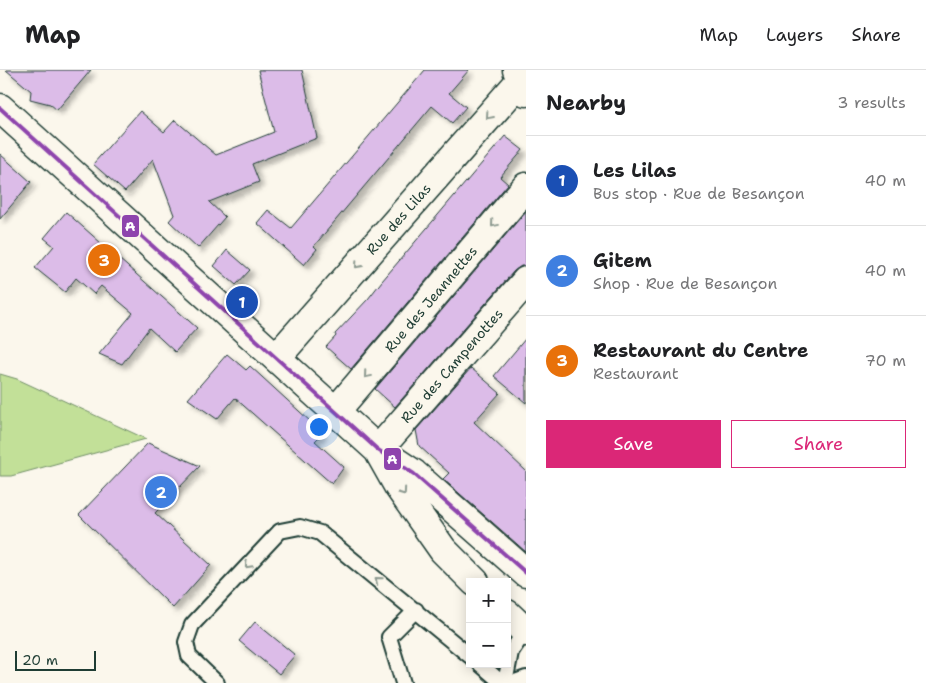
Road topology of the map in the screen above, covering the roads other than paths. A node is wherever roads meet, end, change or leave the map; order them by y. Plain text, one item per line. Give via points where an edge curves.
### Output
1 (521, 81) edge
2 (0, 108) edge
3 (526, 187) edge
4 (526, 281) edge
5 (277, 357) junction
6 (335, 412) junction
7 (378, 450) junction
8 (526, 573) edge
9 (471, 578) edge
10 (416, 610) junction
11 (519, 626) edge
12 (466, 653) edge
13 (485, 668) edge
14 (526, 678) edge
15 (217, 683) edge
16 (403, 683) edge
17 (504, 683) edge
18 (512, 683) edge

1 -> 5 street, Rue des Lilas
2 - 5 street
3 -> 6 street, Rue des Jeannettes
4 - 7 street, Rue des Campenottes
5 - 6 street
6 - 7 street
7 - 8 street via 414,474
7 -> 9 street via 398,486 443,550
10 - 12 lane
10 -> 15 lane via 320,533 300,527 280,531 192,625 186,642 189,656
10 - 16 lane via 389,637
11 - 17 lane
13 - 17 lane
14 - 18 lane

